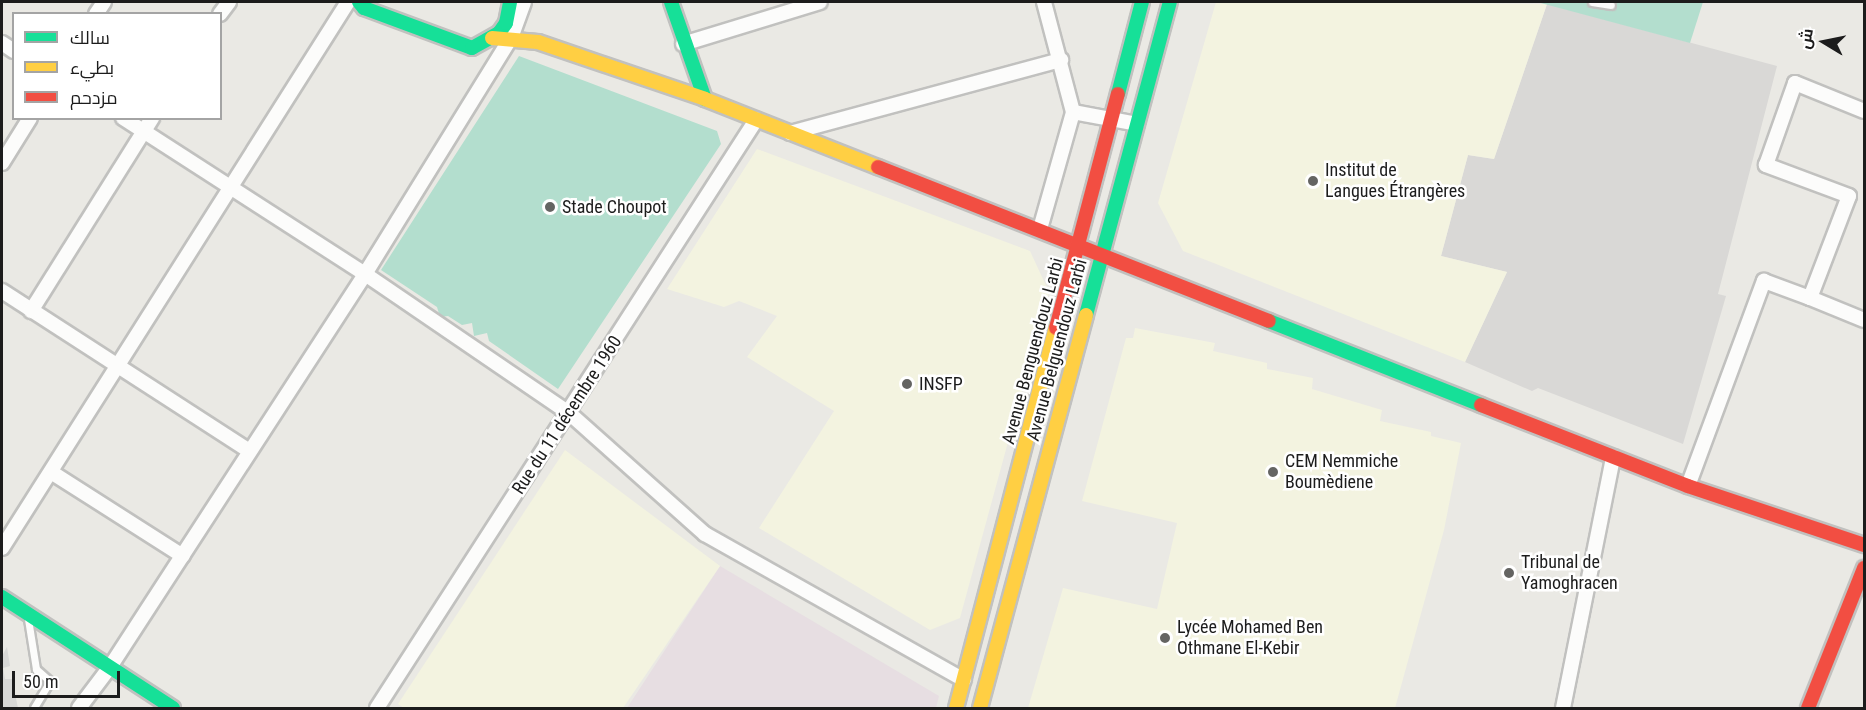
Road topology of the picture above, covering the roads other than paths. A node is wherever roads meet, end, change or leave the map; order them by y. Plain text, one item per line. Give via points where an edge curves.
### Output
1 (348, 2) edge
2 (359, 2) edge
3 (510, 2) edge
4 (524, 2) edge
5 (671, 2) edge
6 (820, 2) edge
7 (1044, 2) edge
8 (1142, 2) edge
9 (1170, 2) edge
10 (1592, 2) edge
11 (1611, 5) dead end
12 (517, 25) junction
13 (492, 38) junction
14 (511, 38) junction
15 (538, 42) junction
16 (683, 44) junction
17 (1061, 60) junction
18 (705, 99) junction
19 (1864, 111) edge
20 (1073, 112) junction
21 (1112, 118) junction
22 (29, 120) edge
23 (126, 120) edge
24 (151, 120) edge
25 (756, 120) junction
26 (1137, 124) junction
27 (144, 131) junction
28 (789, 133) junction
29 (2, 163) edge
30 (231, 189) junction
31 (1040, 229) junction
32 (1079, 244) junction
33 (1102, 254) junction
34 (365, 274) junction
35 (2, 291) edge
36 (1810, 298) junction
37 (31, 310) junction
38 (1864, 320) edge
39 (118, 368) junction
40 (569, 413) junction
41 (248, 450) junction
42 (1613, 457) junction
43 (51, 472) junction
44 (1688, 486) junction
45 (1864, 545) edge
46 (2, 548) edge
47 (183, 556) junction
48 (1864, 568) edge
49 (2, 597) edge
50 (27, 613) junction
51 (110, 667) junction
52 (964, 680) junction
53 (34, 708) edge
54 (79, 708) edge
55 (173, 708) edge
56 (376, 708) edge
57 (956, 708) edge
58 (980, 708) edge
59 (1563, 708) edge
60 (1808, 708) edge

1 - 30 street
2 - 13 main road via 364,8 462,47 472,48
3 - 12 main road
3 - 13 main road via 506,23
4 - 12 street
5 - 16 main road
6 - 16 street
7 - 17 street
8 - 21 main road, Avenue Benguendouz Larbi
9 - 26 main road, Avenue Belguendouz Larbi
10 - 11 lane
12 - 14 street
12 - 15 main road
13 - 14 main road
14 - 15 main road
14 - 34 street
15 - 18 main road
16 - 18 main road
17 - 20 street
17 - 28 street
18 - 25 main road
19 - 36 street via 1795,83 1766,165 1849,196
20 - 21 street
20 - 31 street
21 - 26 street
21 - 32 main road, Avenue Benguendouz Larbi
22 - 29 street
23 - 27 street
24 - 27 street
25 - 28 main road
25 - 40 street, Rue du 11 décembre 1960
26 - 33 main road, Avenue Belguendouz Larbi
27 - 30 street
27 - 37 street
28 - 31 main road
30 - 34 street
30 - 39 street
31 - 32 main road
32 - 33 main road
32 - 52 main road, Avenue Benguendouz Larbi
33 - 42 main road
33 - 58 main road, Avenue Belguendouz Larbi
34 - 40 street
34 - 41 street
35 - 37 street
36 - 38 street
36 - 44 street via 1764,281
37 - 39 street
39 - 41 street
39 - 43 street
40 - 52 street via 705,534
40 - 56 street, Rue du 11 décembre 1960
41 - 47 street
42 - 44 main road
42 - 59 street
43 - 46 street
43 - 47 street
44 - 45 main road
47 - 51 street
48 - 60 main road
49 - 50 main road
50 - 51 main road
50 - 53 lane via 36,669 50,681
51 - 54 street
51 - 55 main road
52 - 57 main road, Avenue Benguendouz Larbi

